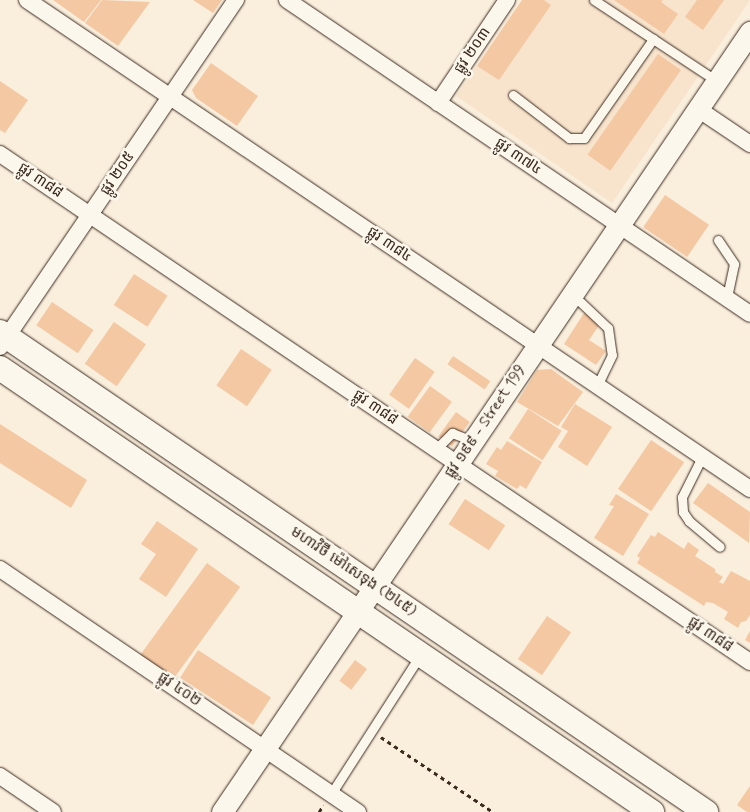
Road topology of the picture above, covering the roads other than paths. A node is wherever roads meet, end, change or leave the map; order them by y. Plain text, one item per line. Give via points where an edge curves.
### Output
1 (27, 0) edge
2 (236, 0) edge
3 (287, 0) edge
4 (507, 0) edge
5 (594, 0) edge
6 (750, 32) edge
7 (653, 39) junction
8 (717, 81) junction
9 (513, 95) dead end
10 (170, 97) junction
11 (438, 103) junction
12 (698, 110) junction
13 (750, 144) edge
14 (0, 154) edge
15 (90, 215) junction
16 (620, 225) junction
17 (718, 240) dead end
18 (572, 295) junction
19 (727, 298) junction
20 (750, 314) edge
21 (2, 339) edge
22 (538, 346) junction
23 (0, 368) edge
24 (597, 386) junction
25 (473, 441) junction
26 (436, 449) junction
27 (702, 457) junction
28 (458, 464) junction
29 (750, 489) edge
30 (720, 547) dead end
31 (0, 569) edge
32 (375, 587) junction
33 (358, 611) junction
34 (421, 654) junction
35 (750, 662) edge
36 (265, 749) junction
37 (0, 776) edge
38 (330, 794) junction
39 (53, 812) edge
40 (222, 812) edge
41 (358, 812) edge
42 (652, 812) edge
43 (706, 812) edge

1 - 10 street, ផ្លូវ ៣៨៤
2 - 10 street, ផ្លូវ ២០៥
3 - 11 street, ផ្លូវ ៣៧៤
4 - 11 street, ផ្លូវ ២០៣
5 - 7 lane
6 - 8 street, ផ្លូវ ១៩៩ - Street 199
7 - 8 lane
7 - 9 lane via 584,138 569,138
8 - 12 street, ផ្លូវ ១៩៩ - Street 199
10 - 15 street, ផ្លូវ ២០៥
10 - 22 street, ផ្លូវ ៣៨៤
11 - 16 street, ផ្លូវ ៣៧៤
12 - 13 street
12 - 16 street, ផ្លូវ ១៩៩ - Street 199
14 - 15 street, ផ្លូវ ៣៨៨
15 - 21 street, ផ្លូវ ២០៥
15 - 26 street, ផ្លូវ ៣៨៨
16 - 18 street, ផ្លូវ ១៩៩ - Street 199
16 - 19 street, ផ្លូវ ៣៧៤
17 - 19 lane via 734,264
18 - 22 street, ផ្លូវ ១៩៩ - Street 199
18 - 24 lane via 608,328 612,356
19 - 20 street, ផ្លូវ ៣៧៤
21 - 32 main road, មហាវិថី ម៉ៅសេទុង (២៤៥)
22 - 24 street, ផ្លូវ ៣៨៤
22 - 25 street, ផ្លូវ ១៩៩ - Street 199
23 - 33 main road, មហាវិថី ម៉ៅសេទុង (២៤៥)
24 - 27 street, ផ្លូវ ៣៨៤
25 - 26 lane via 452,432
25 - 28 street, ផ្លូវ ១៩៩ - Street 199
26 - 28 street, ផ្លូវ ៣៨៨
27 - 29 street, ផ្លូវ ៣៨៤
27 - 30 lane via 682,497 683,512 688,521
28 - 32 street, ផ្លូវ ១៩៩ - Street 199
28 - 35 street, ផ្លូវ ៣៨៨
31 - 36 street, ផ្លូវ ៤០២
32 - 33 street, ផ្លូវ ១៩៩ - Street 199
32 - 43 main road, មហាវិថី ម៉ៅសេទុង (២៤៥)
33 - 34 main road, មហាវិថី ម៉ៅសេទុង (២៤៥)
33 - 36 street, ផ្លូវ ១៩៩ - Street 199
34 - 38 lane
34 - 42 main road, មហាវិថី ម៉ៅសេទុង (២៤៥)
36 - 38 street, ផ្លូវ ៤០២
36 - 40 street, ផ្លូវ ១៩៩ - Street 199
37 - 39 street
38 - 41 street, ផ្លូវ ៤០២

